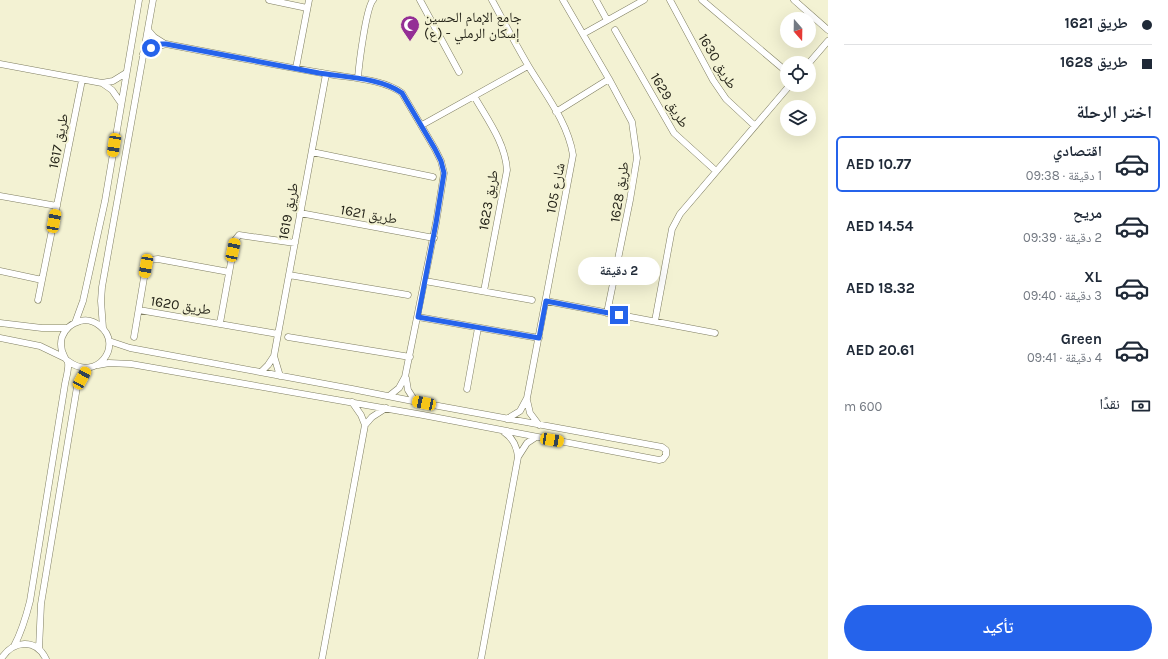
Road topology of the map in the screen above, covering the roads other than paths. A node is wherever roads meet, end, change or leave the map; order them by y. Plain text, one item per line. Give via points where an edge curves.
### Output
1 (139, 0) edge
2 (152, 0) edge
3 (269, 0) edge
4 (309, 0) edge
5 (373, 0) edge
6 (420, 0) edge
7 (492, 0) edge
8 (563, 0) edge
9 (596, 0) edge
10 (644, 0) edge
11 (670, 0) edge
12 (702, 0) edge
13 (794, 0) edge
14 (307, 8) junction
15 (607, 20) junction
16 (148, 30) junction
17 (615, 30) dead end
18 (828, 30) edge
19 (583, 34) junction
20 (828, 41) edge
21 (166, 44) junction
22 (143, 54) junction
23 (815, 56) edge
24 (0, 64) edge
25 (528, 66) junction
26 (780, 66) edge
27 (296, 68) junction
28 (459, 72) dead end
29 (126, 74) junction
30 (326, 74) junction
31 (358, 78) junction
32 (610, 79) junction
33 (82, 80) junction
34 (102, 84) junction
35 (784, 92) edge
36 (474, 96) junction
37 (121, 104) junction
38 (556, 112) junction
39 (422, 125) junction
40 (755, 126) junction
41 (312, 152) junction
42 (716, 171) junction
43 (433, 177) dead end
44 (0, 196) edge
45 (57, 206) junction
46 (300, 213) junction
47 (434, 238) junction
48 (295, 243) junction
49 (0, 271) edge
50 (229, 272) junction
51 (289, 275) junction
52 (42, 280) junction
53 (425, 281) junction
54 (484, 291) junction
55 (408, 295) dead end
56 (38, 300) dead end
57 (532, 300) dead end
58 (546, 301) junction
59 (139, 310) junction
60 (607, 313) junction
61 (418, 317) junction
62 (75, 322) junction
63 (655, 322) junction
64 (0, 323) edge
65 (220, 323) junction
66 (67, 328) junction
67 (103, 328) junction
68 (478, 328) junction
69 (715, 333) dead end
70 (278, 334) junction
71 (288, 336) dead end
72 (134, 337) dead end
73 (0, 338) edge
74 (539, 338) junction
75 (109, 341) junction
76 (274, 356) junction
77 (410, 357) junction
78 (66, 360) junction
79 (98, 365) junction
80 (87, 368) junction
81 (261, 372) junction
82 (280, 376) junction
83 (406, 377) junction
84 (467, 389) dead end
85 (389, 396) junction
86 (527, 398) junction
87 (415, 401) junction
88 (352, 402) junction
89 (386, 408) junction
90 (507, 419) junction
91 (365, 425) junction
92 (539, 425) junction
93 (503, 431) junction
94 (536, 437) junction
95 (518, 458) junction
96 (14, 646) junction
97 (39, 649) junction
98 (3, 652) edge
99 (1, 659) edge
100 (46, 659) edge
101 (322, 659) edge
102 (481, 659) edge

1 - 29 street
2 - 16 street
3 - 14 street
4 - 14 street
5 - 31 street via 370,3
6 - 28 street
7 - 25 street, شارع 105
8 - 19 street, طريق 1628
9 - 15 street
10 - 15 street
11 - 40 street, طريق 1630 via 713,80 726,99
12 - 26 street
13 - 18 street
14 - 27 street
15 - 19 street
16 - 21 street
16 - 22 street
17 - 42 street, طريق 1629 via 674,133
19 - 32 street, طريق 1628
20 - 23 street
21 - 22 street via 151,48
21 - 27 street
22 - 67 street via 102,287
24 - 33 street
25 - 36 street
25 - 38 street, شارع 105
27 - 30 street
29 - 34 street
29 - 37 street
30 - 31 street
30 - 41 street, طريق 1619
31 - 39 street via 393,86 402,93
32 - 38 street
32 - 60 street, طريق 1628 via 632,122 637,158
33 - 34 street
33 - 45 street, طريق 1617
34 - 37 street via 112,90
35 - 40 street
36 - 39 street
36 - 54 street, طريق 1623 via 503,148 507,170
37 - 62 street via 105,201 83,301
38 - 58 street, شارع 105 via 571,142 573,155
39 - 47 street via 441,161 444,173
40 - 42 street
41 - 43 street
41 - 46 street, طريق 1619
42 - 63 street via 680,214 672,229
44 - 45 street
45 - 52 street, طريق 1617
46 - 47 street, طريق 1621
46 - 48 street, طريق 1619
47 - 53 street
48 - 50 street, طريق 1620 via 239,235
48 - 51 street, طريق 1619
49 - 52 street
50 - 59 street, طريق 1620 via 158,259 150,260 146,266
50 - 65 street, طريق 1620
51 - 55 street
51 - 70 street, طريق 1619
52 - 56 street, طريق 1617
53 - 54 street
53 - 61 street
54 - 57 street
58 - 60 street
58 - 74 street, شارع 105
59 - 65 street, طريق 1620
59 - 72 street, طريق 1620
60 - 63 street
61 - 68 street
61 - 77 street
62 - 66 street
62 - 67 street via 90,321
63 - 69 street
64 - 66 street
65 - 70 street, طريق 1620
66 - 78 street via 61,342
67 - 75 street
68 - 74 street
68 - 84 street
70 - 76 street, طريق 1619
71 - 77 street
73 - 78 street via 40,346
74 - 86 street, شارع 105
75 - 79 street via 106,355
75 - 81 street via 130,348
76 - 81 street, طريق 1619
76 - 82 street, طريق 1619
77 - 83 street
78 - 80 street via 80,368
78 - 96 street via 30,601 21,633
79 - 80 street
79 - 88 street via 131,364
80 - 97 street via 77,387 41,604
81 - 82 street
82 - 85 street
83 - 85 street via 399,388
83 - 87 street via 408,390
85 - 87 street
86 - 90 street, شارع 105 via 520,411
86 - 92 street, شارع 105 via 530,413
87 - 90 street
88 - 89 street
88 - 91 street
89 - 91 street via 376,413
89 - 93 street
90 - 92 street
91 - 101 street
92 - 94 street via 662,447 666,450 666,455 664,459 659,460
93 - 94 street
93 - 95 street via 512,439
94 - 95 street via 527,443
95 - 102 street
96 - 97 street via 32,645
96 - 98 street
97 - 100 street
98 - 99 street

